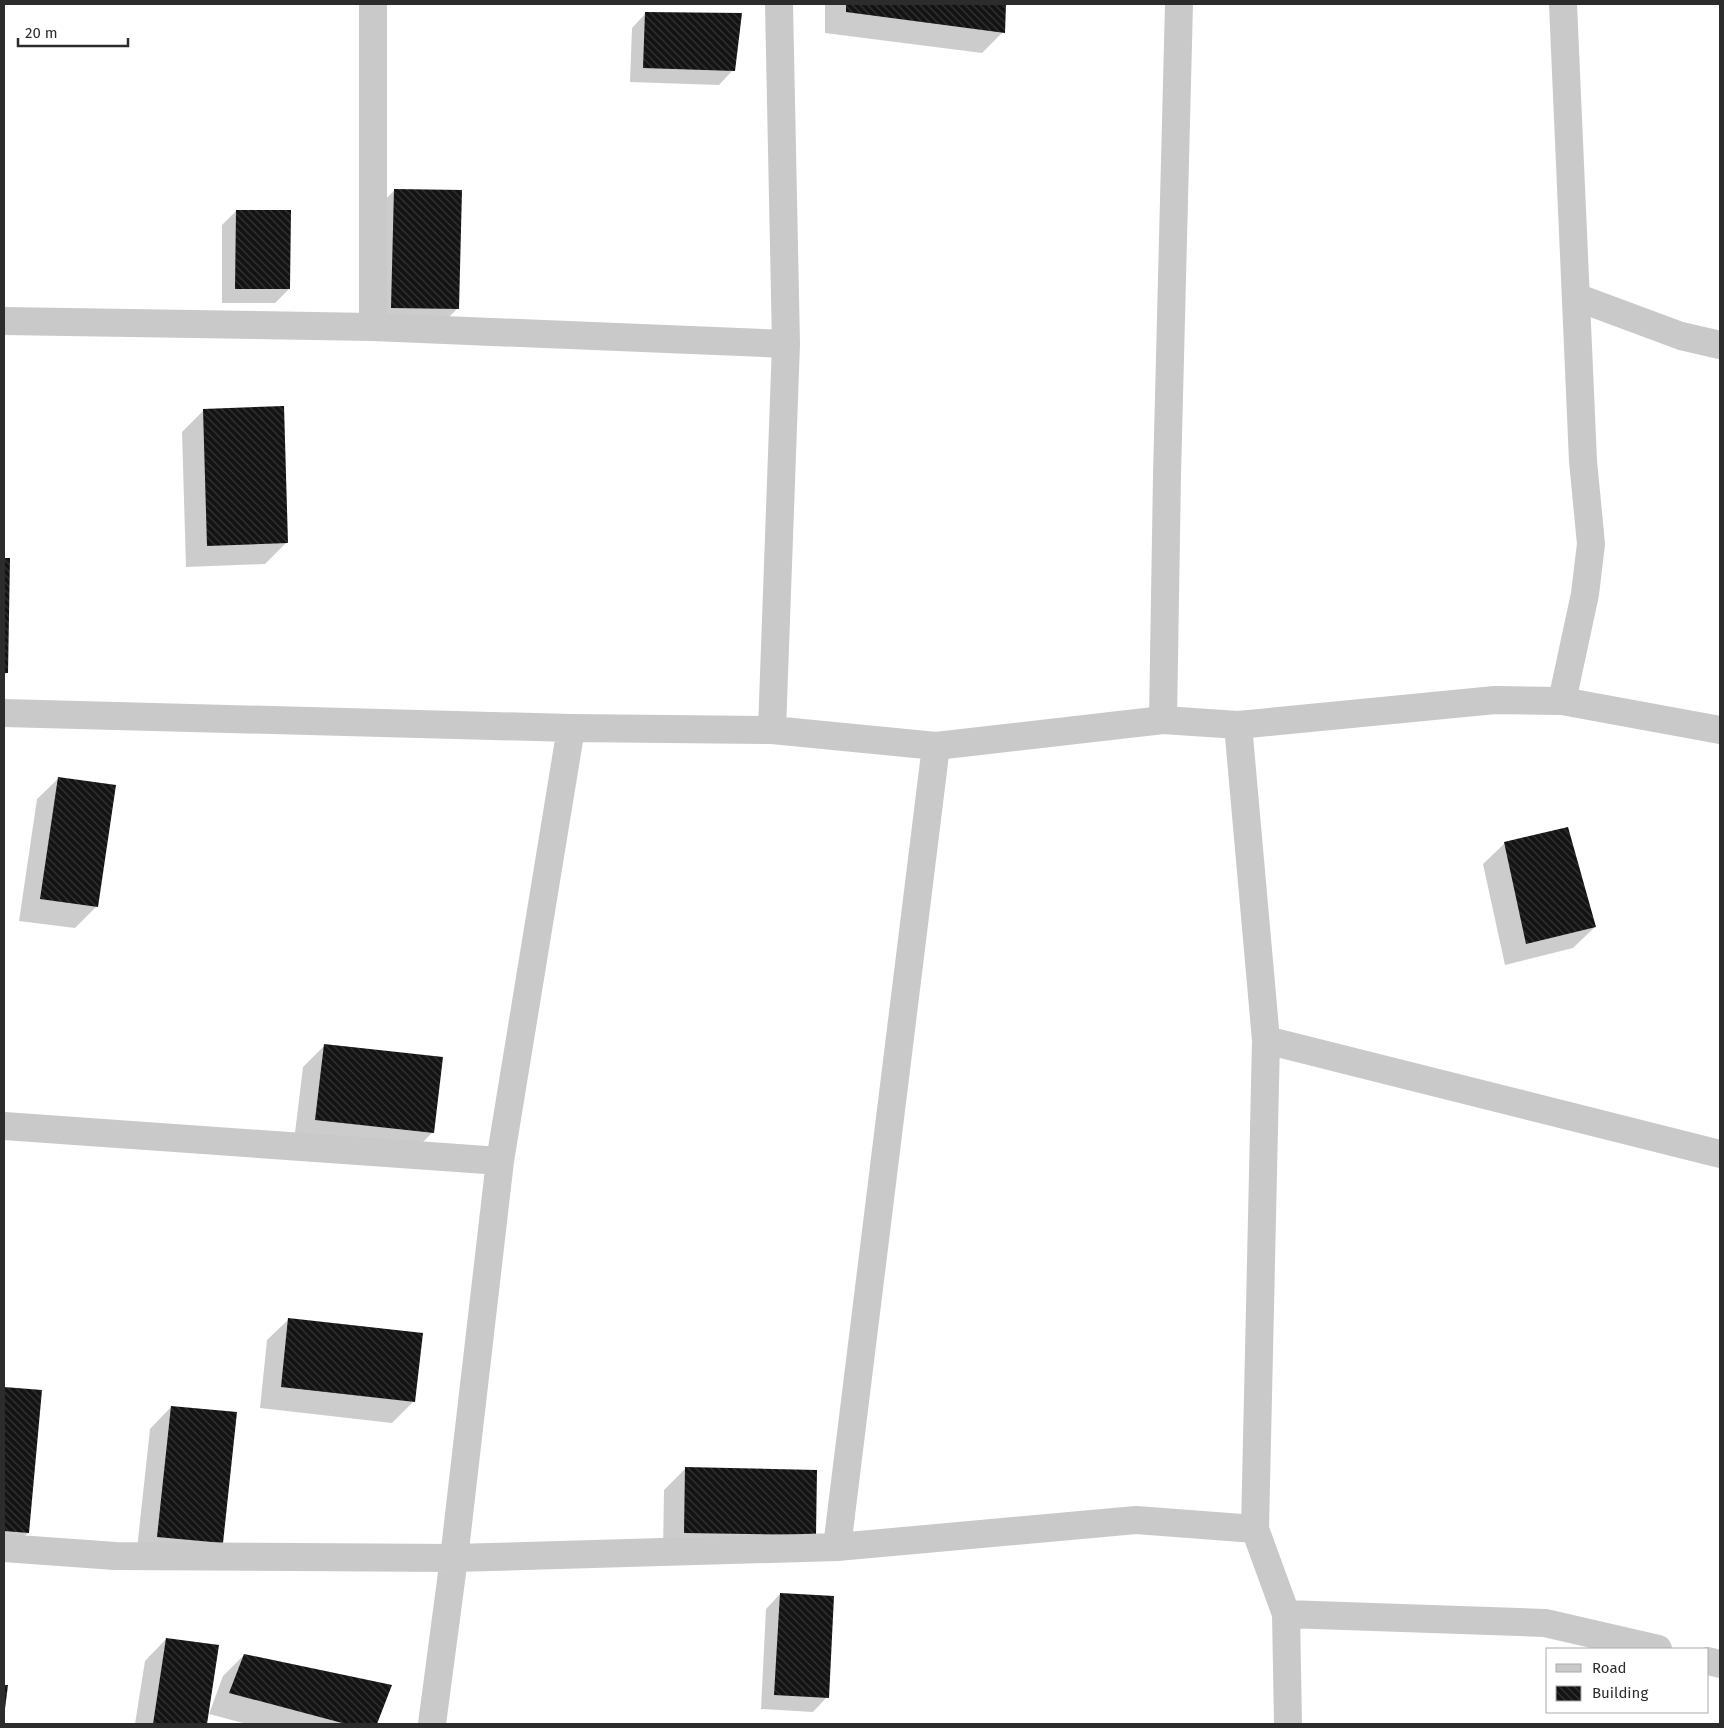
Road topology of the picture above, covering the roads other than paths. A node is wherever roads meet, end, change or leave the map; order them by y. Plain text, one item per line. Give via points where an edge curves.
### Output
1 (372, 4) edge
2 (779, 4) edge
3 (1179, 4) edge
4 (1563, 4) edge
5 (1576, 297) junction
6 (4, 320) edge
7 (373, 327) junction
8 (786, 344) junction
9 (1720, 345) edge
10 (1562, 701) junction
11 (4, 713) edge
12 (1163, 720) junction
13 (1238, 725) junction
14 (571, 728) junction
15 (772, 730) junction
16 (1720, 730) edge
17 (936, 746) junction
18 (1266, 1040) junction
19 (4, 1126) edge
20 (1720, 1154) edge
21 (500, 1161) junction
22 (1255, 1529) junction
23 (837, 1547) junction
24 (4, 1548) edge
25 (454, 1558) junction
26 (1286, 1614) junction
27 (1654, 1648) edge
28 (432, 1724) edge
29 (1288, 1724) edge

1 - 7 street
2 - 8 street
3 - 12 street
4 - 5 street
5 - 9 street via 1681,336
5 - 10 street via 1583,461 1592,544 1585,594
6 - 7 street
7 - 8 street
8 - 15 street
10 - 13 street via 1495,700
10 - 16 street
11 - 14 street
12 - 13 street
12 - 17 street
13 - 18 street
14 - 15 street
14 - 21 street
15 - 17 street
17 - 23 street
18 - 20 street
18 - 22 street
19 - 21 street
21 - 25 street
22 - 23 street via 1136,1520
22 - 26 street
23 - 25 street
24 - 25 street via 116,1556
25 - 28 street
26 - 27 street via 1545,1623
26 - 29 street

